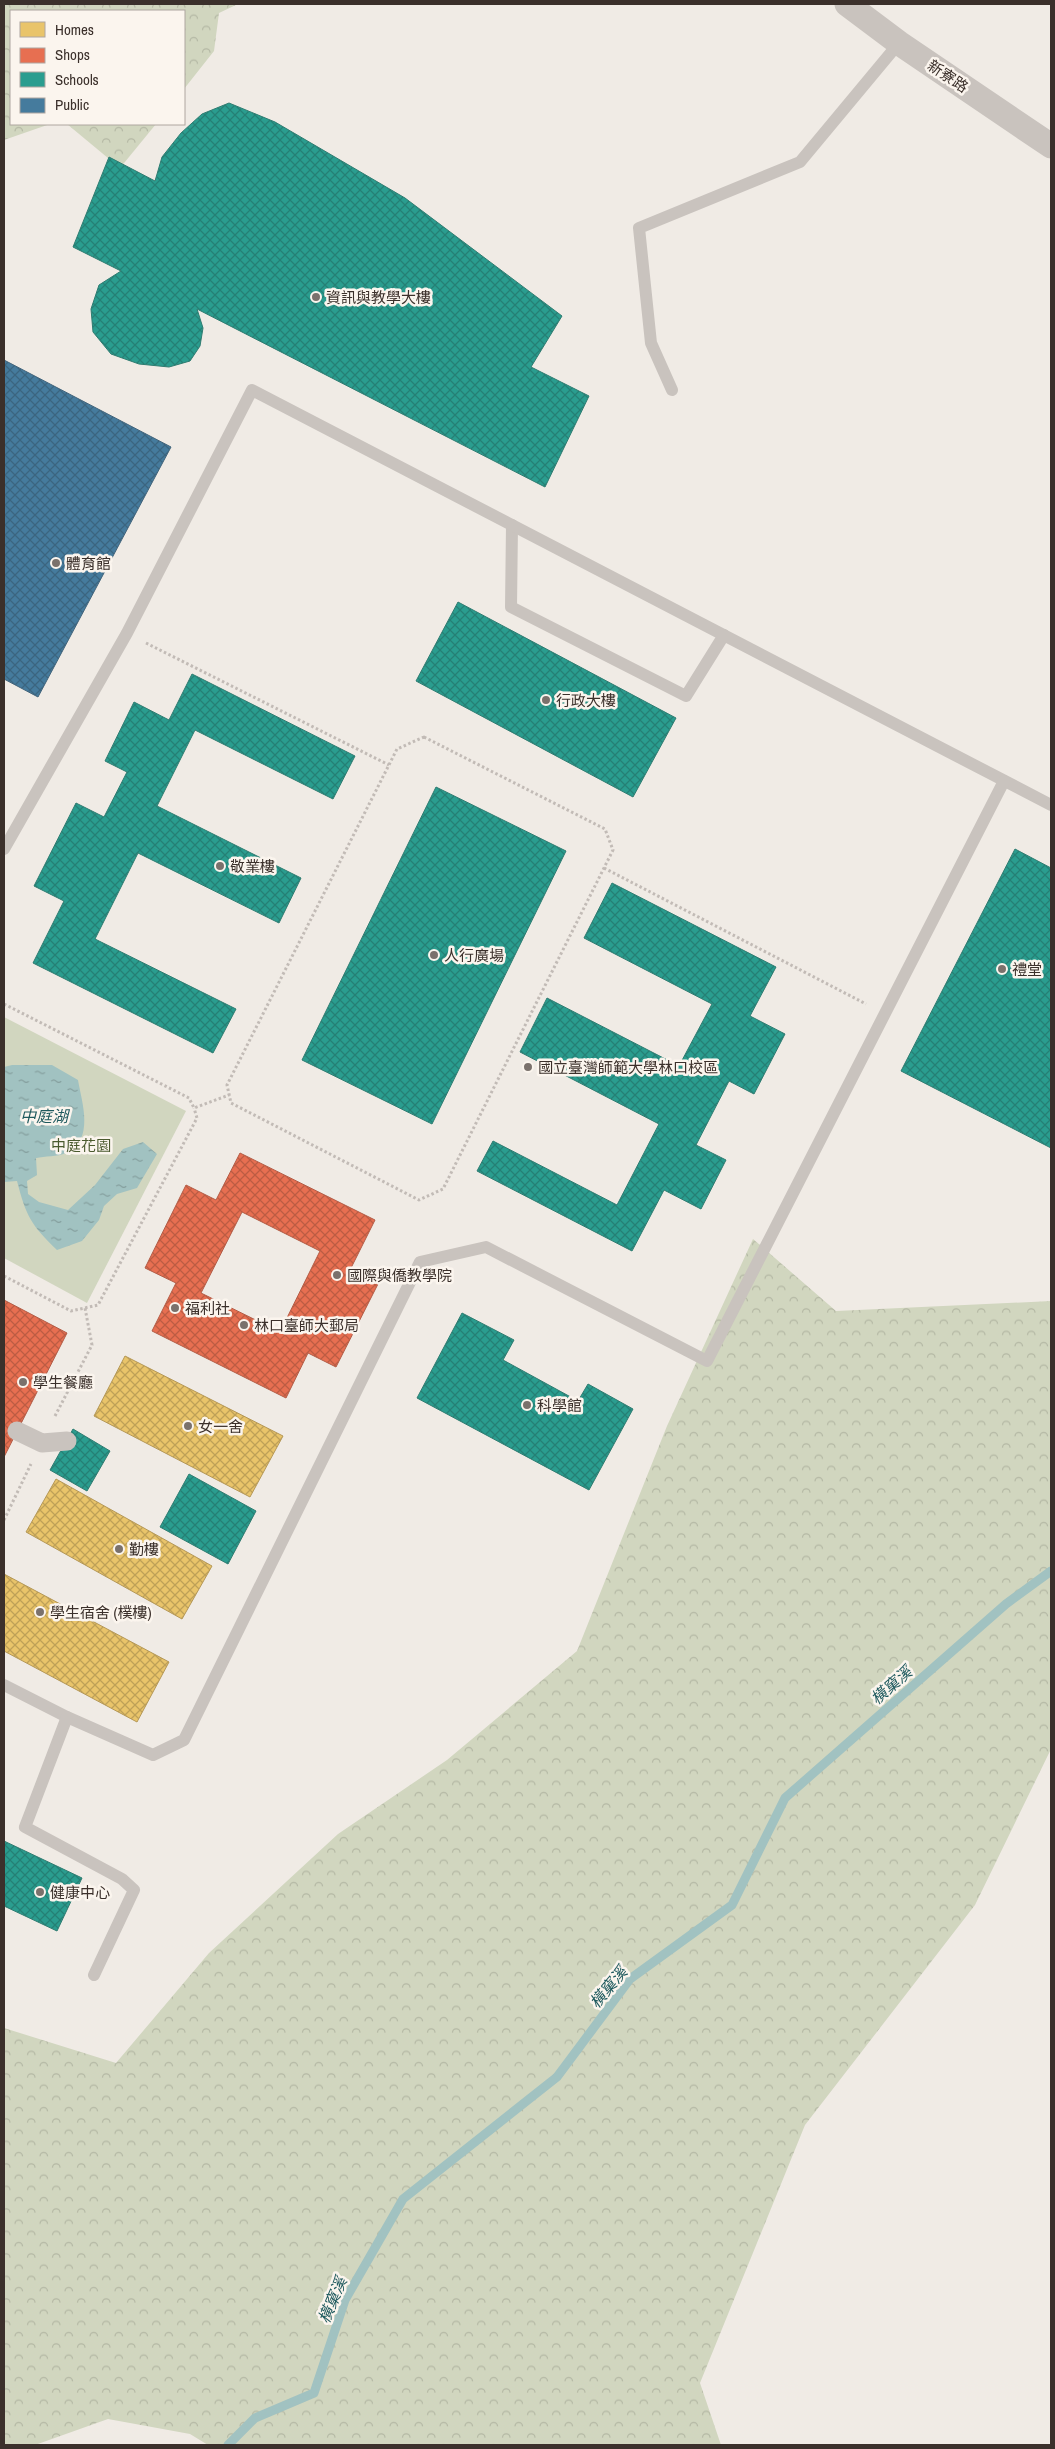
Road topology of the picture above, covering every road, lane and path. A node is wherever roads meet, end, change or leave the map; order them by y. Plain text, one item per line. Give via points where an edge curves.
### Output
1 (847, 4) edge
2 (899, 43) junction
3 (1051, 146) edge
4 (672, 390) dead end
5 (512, 525) junction
6 (127, 633) junction
7 (724, 635) junction
8 (388, 765) junction
9 (1004, 781) junction
10 (1051, 805) edge
11 (4, 849) edge
12 (604, 868) junction
13 (4, 1004) edge
14 (885, 1014) junction
15 (229, 1094) junction
16 (194, 1108) junction
17 (4, 1276) edge
18 (17, 1430) dead end
19 (67, 1441) dead end
20 (4, 1685) edge
21 (67, 1717) junction
22 (94, 1975) dead end

1 - 2 street, 新寮路
2 - 3 street, 新寮路
2 - 4 lane via 800,162 640,228 651,343
5 - 6 lane via 252,390
5 - 7 lane
5 - 7 lane via 511,607 686,696
6 - 8 path
6 - 11 lane
7 - 9 lane
8 - 12 path via 397,749 424,737 605,830 613,850
8 - 15 path via 227,1085
9 - 10 lane
9 - 14 lane
12 - 14 path
12 - 15 path via 443,1189 419,1200 231,1103
13 - 16 path via 189,1098
14 - 21 lane via 707,1361 486,1246 420,1262 184,1740 153,1755
15 - 16 path
16 - 17 path via 197,1118 98,1305 71,1311
18 - 19 street via 42,1443
20 - 21 lane
21 - 22 lane via 25,1827 122,1879 134,1890

